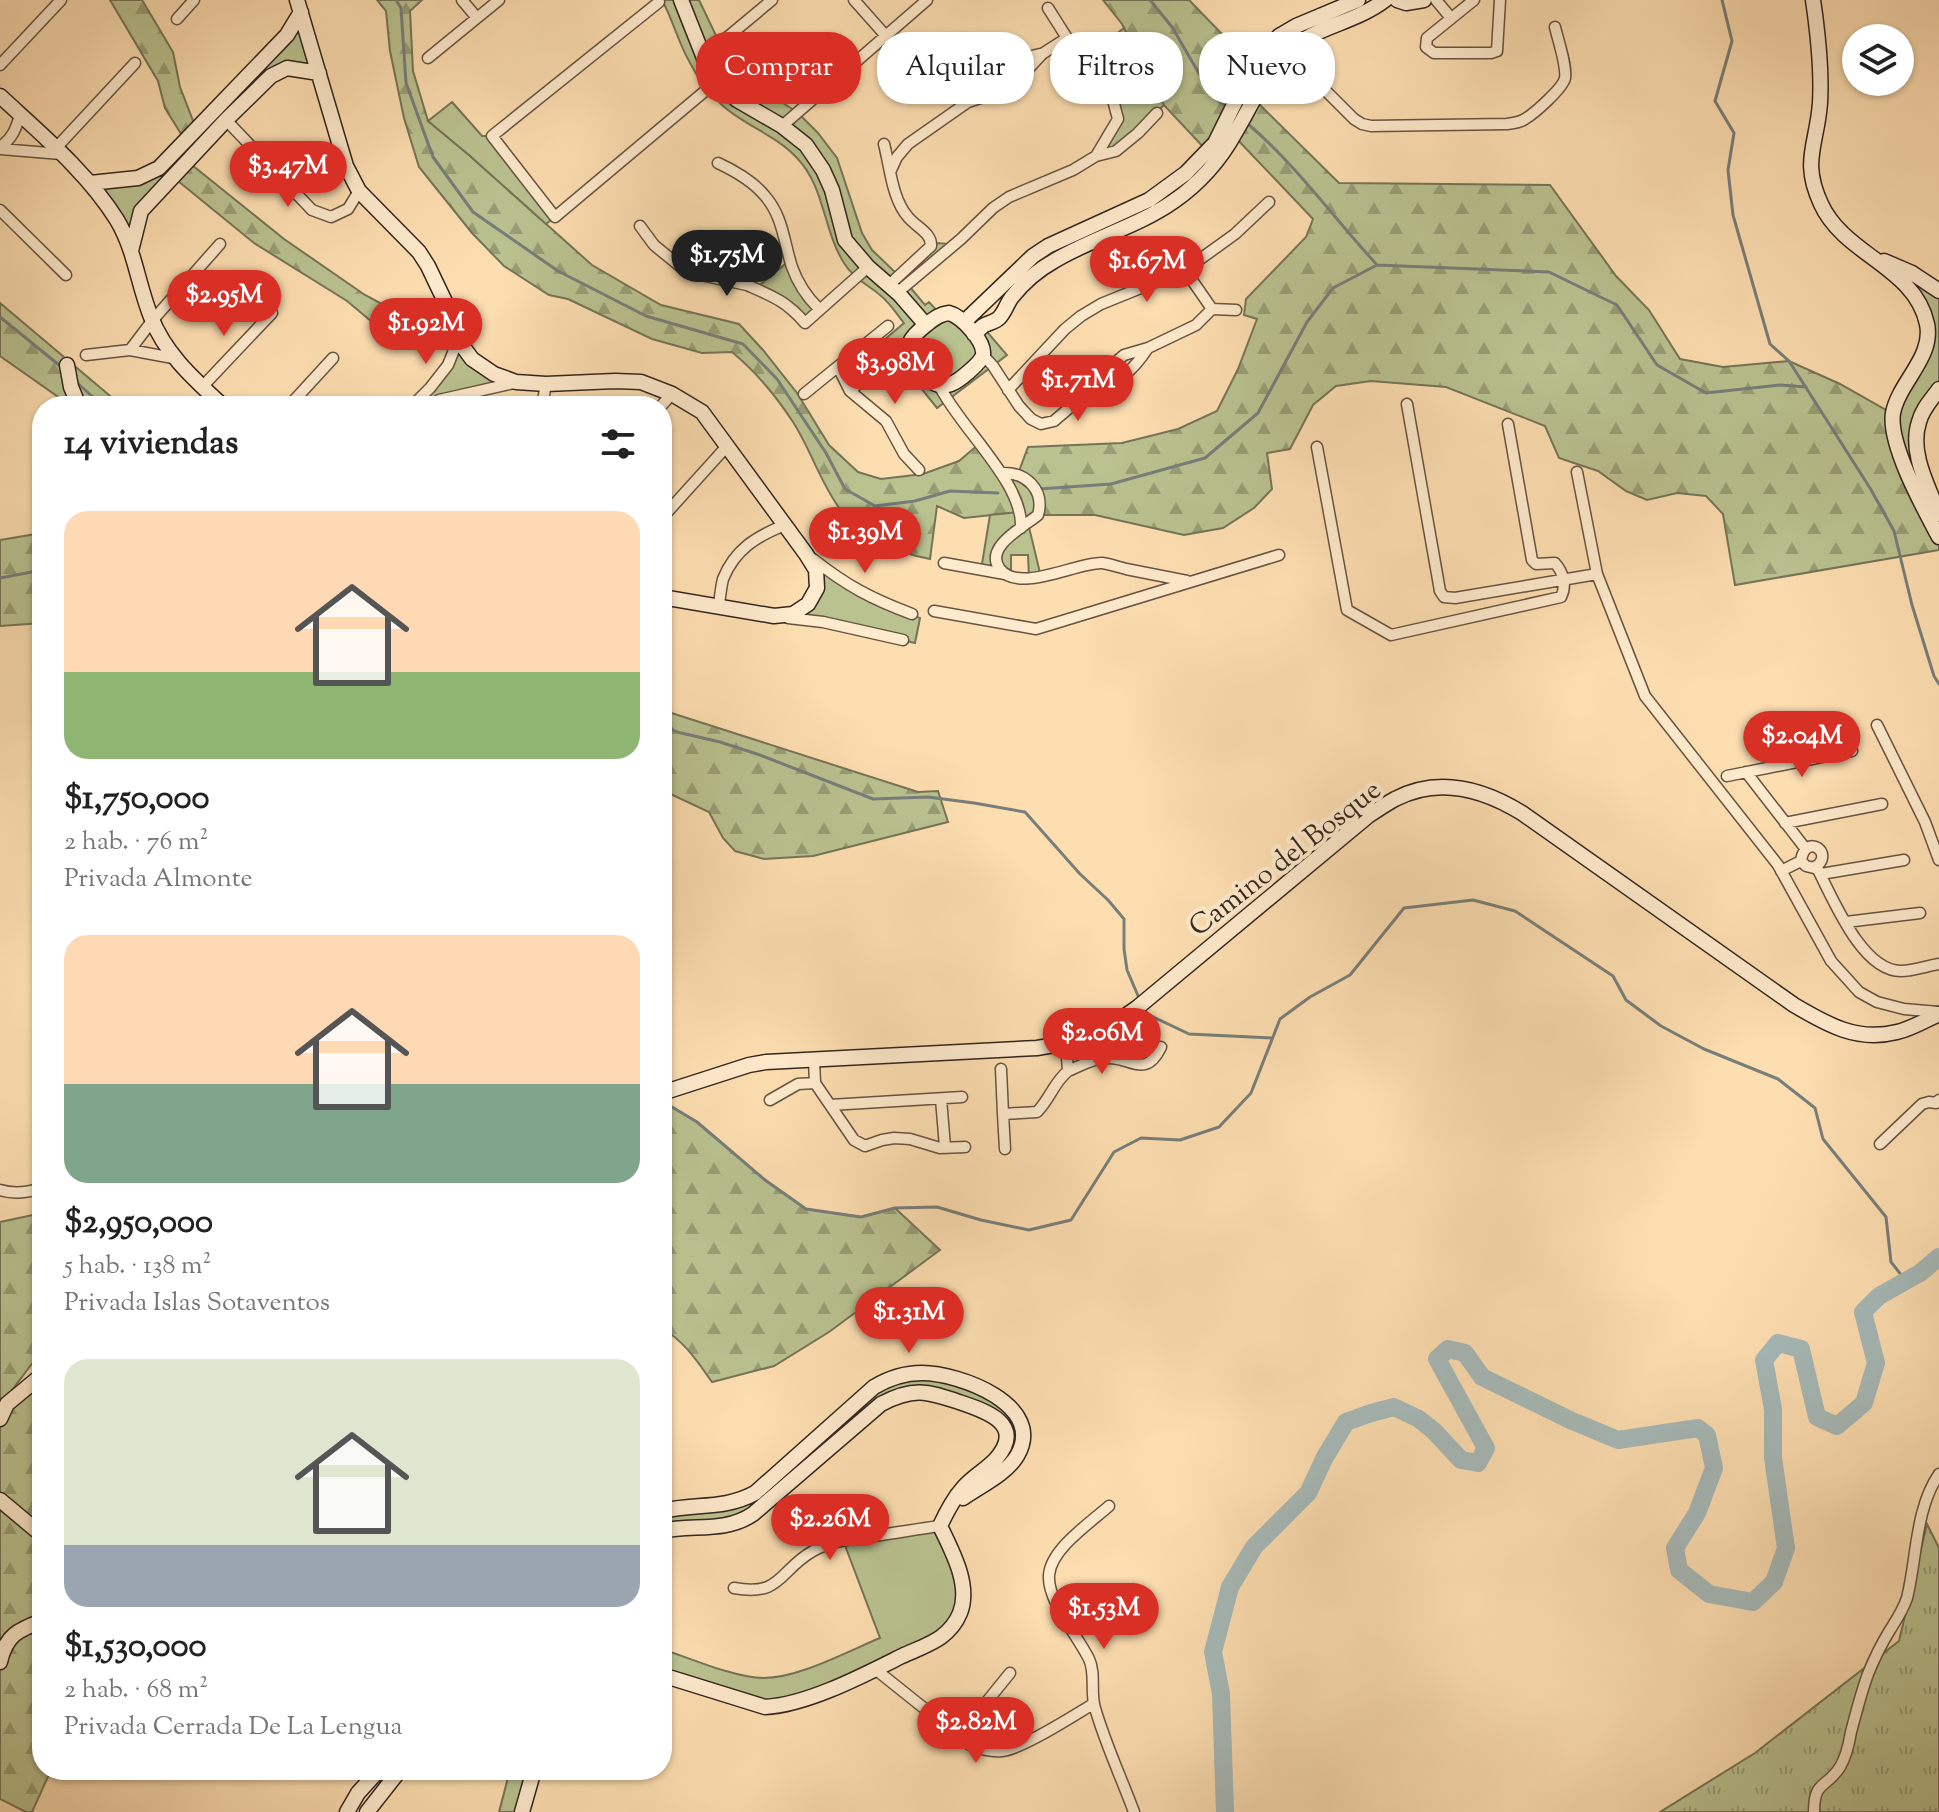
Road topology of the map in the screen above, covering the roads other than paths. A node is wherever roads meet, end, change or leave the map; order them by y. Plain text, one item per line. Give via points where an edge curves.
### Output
1 (61, 0) edge
2 (194, 0) edge
3 (462, 0) edge
4 (499, 0) edge
5 (681, 0) edge
6 (772, 0) edge
7 (854, 0) edge
8 (927, 0) edge
9 (1358, 0) edge
10 (1385, 0) edge
11 (1397, 0) edge
12 (1424, 0) edge
13 (1436, 0) edge
14 (1474, 0) edge
15 (1500, 0) edge
16 (1813, 0) edge
17 (659, 2) dead end
18 (299, 6) edge
19 (1048, 8) dead end
20 (477, 18) junction
21 (1451, 18) junction
22 (177, 19) dead end
23 (1555, 27) dead end
24 (734, 32) edge
25 (882, 32) edge
26 (891, 32) edge
27 (1063, 32) edge
28 (1286, 32) edge
29 (1316, 32) edge
30 (696, 38) edge
31 (877, 44) edge
32 (1050, 49) edge
33 (1042, 54) junction
34 (1034, 56) edge
35 (428, 58) dead end
36 (135, 63) dead end
37 (1034, 63) edge
38 (0, 65) edge
39 (319, 73) junction
40 (0, 96) edge
41 (696, 99) edge
42 (1335, 100) edge
43 (744, 104) edge
44 (965, 104) edge
45 (1115, 104) edge
46 (1234, 104) edge
47 (1253, 104) edge
48 (1157, 113) dead end
49 (20, 115) junction
50 (226, 120) junction
51 (782, 126) junction
52 (884, 144) dead end
53 (0, 148) edge
54 (58, 151) junction
55 (1096, 156) junction
56 (718, 163) dead end
57 (891, 170) junction
58 (90, 183) junction
59 (359, 191) junction
60 (1269, 202) dead end
61 (0, 210) edge
62 (640, 226) dead end
63 (932, 239) junction
64 (961, 239) junction
65 (220, 244) dead end
66 (131, 252) junction
67 (1868, 255) junction
68 (868, 267) junction
69 (1185, 270) junction
70 (66, 275) dead end
71 (893, 289) junction
72 (1939, 291) edge
73 (1005, 293) junction
74 (805, 295) junction
75 (792, 308) junction
76 (819, 309) junction
77 (1212, 309) junction
78 (1236, 310) dead end
79 (272, 313) dead end
80 (152, 321) junction
81 (926, 325) junction
82 (972, 325) junction
83 (888, 326) dead end
84 (873, 339) junction
85 (458, 340) junction
86 (909, 346) junction
87 (130, 350) junction
88 (86, 355) dead end
89 (983, 355) junction
90 (173, 358) junction
91 (333, 358) dead end
92 (888, 358) junction
93 (67, 365) dead end
94 (838, 367) junction
95 (516, 382) junction
96 (546, 384) junction
97 (939, 385) junction
98 (202, 387) junction
99 (1939, 389) edge
100 (1008, 390) junction
101 (850, 391) junction
102 (672, 394) joint
103 (804, 394) dead end
104 (75, 396) edge
105 (212, 396) edge
106 (298, 396) edge
107 (422, 396) edge
108 (456, 396) edge
109 (544, 396) edge
110 (1407, 404) dead end
111 (1508, 424) dead end
112 (727, 446) junction
113 (1317, 447) dead end
114 (919, 470) dead end
115 (1577, 472) dead end
116 (1002, 473) junction
117 (672, 507) edge
118 (1939, 514) edge
119 (785, 525) junction
120 (1021, 528) junction
121 (1939, 537) edge
122 (806, 554) junction
123 (1279, 555) dead end
124 (944, 563) dead end
125 (1005, 574) junction
126 (1597, 574) junction
127 (1564, 580) junction
128 (1189, 582) junction
129 (672, 598) edge
130 (719, 605) junction
131 (934, 611) dead end
132 (912, 614) dead end
133 (774, 616) junction
134 (903, 640) dead end
135 (1877, 725) dead end
136 (1852, 751) dead end
137 (1746, 772) junction
138 (1727, 776) dead end
139 (1882, 804) dead end
140 (1785, 823) junction
141 (1805, 848) junction
142 (1904, 860) dead end
143 (1939, 860) edge
144 (1801, 861) junction
145 (1818, 870) junction
146 (1781, 871) junction
147 (1920, 913) dead end
148 (1846, 922) junction
149 (1939, 964) edge
150 (1939, 1013) edge
151 (1066, 1044) junction
152 (1161, 1047) dead end
153 (814, 1060) junction
154 (796, 1061) junction
155 (1001, 1069) dead end
156 (1068, 1071) junction
157 (815, 1083) junction
158 (798, 1084) junction
159 (672, 1090) edge
160 (962, 1097) dead end
161 (941, 1099) junction
162 (770, 1100) dead end
163 (1938, 1104) edge
164 (830, 1105) junction
165 (1003, 1114) junction
166 (1880, 1144) dead end
167 (945, 1147) junction
168 (965, 1147) dead end
169 (1005, 1149) dead end
170 (0, 1190) edge
171 (32, 1190) edge
172 (32, 1383) edge
173 (0, 1419) edge
174 (1939, 1474) edge
175 (0, 1500) edge
176 (1109, 1506) dead end
177 (672, 1509) edge
178 (947, 1511) junction
179 (940, 1526) junction
180 (32, 1527) edge
181 (672, 1529) edge
182 (734, 1588) dead end
183 (32, 1625) edge
184 (0, 1662) edge
185 (875, 1669) junction
186 (1010, 1673) dead end
187 (672, 1678) edge
188 (1093, 1704) junction
189 (959, 1736) junction
190 (370, 1780) edge
191 (392, 1780) edge
192 (531, 1780) edge
193 (347, 1812) edge
194 (367, 1812) edge
195 (522, 1812) edge
196 (1134, 1812) edge
197 (1814, 1812) edge

1 - 38 street
2 - 22 street
3 - 20 street
4 - 20 street
5 - 30 street
6 - 24 street
7 - 25 street
8 - 26 street
9 - 28 street
10 - 29 street
11 - 12 street
13 - 21 street
14 - 21 street
15 - 21 street via 1497,51 1434,53 1426,47 1427,38
16 - 67 street via 1821,72 1812,183 1830,223
17 - 41 street via 492,136 555,217
18 - 39 street
18 - 58 street via 287,35 159,168 138,178
19 - 27 street
20 - 35 street
23 - 42 street via 1565,79 1518,122 1371,126 1354,119
31 - 51 street
32 - 33 street
33 - 34 street
33 - 37 street
36 - 54 street
39 - 50 street via 287,68 271,76
39 - 59 street via 346,166
40 - 49 street
43 - 51 street
44 - 57 street via 908,144
45 - 55 street via 1118,119
46 - 73 street via 1215,143 1186,173 1149,200 1048,246 1019,268
47 - 73 street via 1216,162 1175,201 1053,262
48 - 55 street via 1116,151
49 - 53 street via 9,141
49 - 54 street
50 - 59 street via 312,210 331,217 348,209
50 - 66 street via 141,211
51 - 68 street via 806,145 823,170 845,240
52 - 57 street
53 - 54 street
54 - 58 street
55 - 64 street via 1009,197
56 - 74 street via 766,196
57 - 63 street via 906,216
58 - 66 street
59 - 85 street via 423,259
60 - 69 street
61 - 70 street
62 - 75 street via 687,272 747,285
63 - 64 street
63 - 71 street
64 - 71 street
65 - 80 street
66 - 80 street
67 - 72 street
67 - 121 street via 1914,292 1928,328 1925,351 1899,394 1892,425
68 - 71 street
68 - 76 street
69 - 77 street
69 - 100 street via 1081,316
71 - 81 street
73 - 82 street
73 - 82 street via 999,319
74 - 75 street
74 - 76 street
75 - 76 street via 805,323
77 - 78 street
77 - 100 street via 1196,325 1124,355 1054,421 1041,424 1031,419
79 - 98 street
80 - 87 street
80 - 90 street
81 - 82 street via 949,313
81 - 86 street
82 - 89 street
83 - 84 street
84 - 92 street
84 - 94 street
85 - 95 street via 472,359
85 - 107 street via 448,365
86 - 92 street
86 - 97 street via 911,358
87 - 88 street
87 - 90 street
89 - 97 street via 978,365 950,385
89 - 100 street
90 - 98 street
91 - 106 street
92 - 101 street
93 - 104 street
94 - 101 street
94 - 103 street
95 - 96 street
95 - 108 street
96 - 102 street via 641,382
96 - 109 street
97 - 116 street
98 - 105 street
99 - 118 street via 1923,411 1916,435 1920,465
101 - 114 street via 886,421
102 - 112 street via 702,412
110 - 127 street via 1444,597
111 - 127 street via 1532,560 1555,563
112 - 117 street
112 - 119 street
113 - 127 street via 1347,610 1391,635 1555,600 1564,591
115 - 126 street
116 - 120 street via 1019,507
116 - 120 street via 1029,480 1038,496 1038,515
119 - 122 street
119 - 130 street via 758,536 737,555 723,580
120 - 125 street via 998,547 997,566
122 - 132 street via 872,599
122 - 133 street via 816,570 817,588 808,604 793,614
123 - 128 street
124 - 125 street
125 - 128 street via 1037,578 1099,563
126 - 127 street
126 - 146 street via 1645,696
128 - 131 street via 1036,629
129 - 130 street
130 - 133 street
133 - 134 street
135 - 143 street
136 - 137 street
137 - 138 street
137 - 140 street
139 - 140 street
140 - 141 street
141 - 144 street
141 - 145 street via 1822,852
142 - 145 street
144 - 145 street
144 - 146 street
145 - 148 street
146 - 150 street via 1831,961 1859,992 1877,1002
147 - 148 street
148 - 149 street via 1869,956 1886,968 1901,971
150 - 151 street, Camino del Bosque via 1900,1032 1872,1036 1822,1021 1498,798 1439,787 1398,798 1368,816 1116,1024
151 - 153 street, Camino del Bosque
151 - 156 street
152 - 156 street via 1146,1065 1109,1057
153 - 154 street, Camino del Bosque
153 - 157 street
154 - 158 street
154 - 159 street, Camino del Bosque via 749,1065
155 - 165 street
156 - 165 street via 1037,1112
157 - 158 street
157 - 164 street
158 - 162 street
160 - 161 street
161 - 164 street
161 - 167 street
163 - 166 street via 1922,1104
164 - 167 street via 854,1140 865,1146 894,1138
165 - 169 street
167 - 168 street
170 - 171 street
172 - 173 street via 7,1404
174 - 197 street via 1923,1510 1907,1598 1868,1672 1846,1753 1840,1767 1818,1788
175 - 180 street
176 - 188 street via 1061,1549 1049,1574 1057,1602 1090,1661
177 - 178 street via 728,1504 755,1493 874,1387 923,1373 991,1392 1021,1423 1015,1459
178 - 179 street
178 - 181 street via 963,1488 996,1459 1007,1436 1002,1423 988,1412 923,1392 881,1404 743,1521 718,1528
179 - 182 street via 840,1541 810,1552 762,1590
179 - 185 street via 959,1572 964,1595 960,1613 939,1638
183 - 184 street via 18,1630 3,1647
185 - 187 street via 798,1702 765,1707
185 - 189 street
186 - 189 street
188 - 189 street via 1005,1751 970,1745
188 - 196 street
190 - 193 street
191 - 194 street
192 - 195 street

